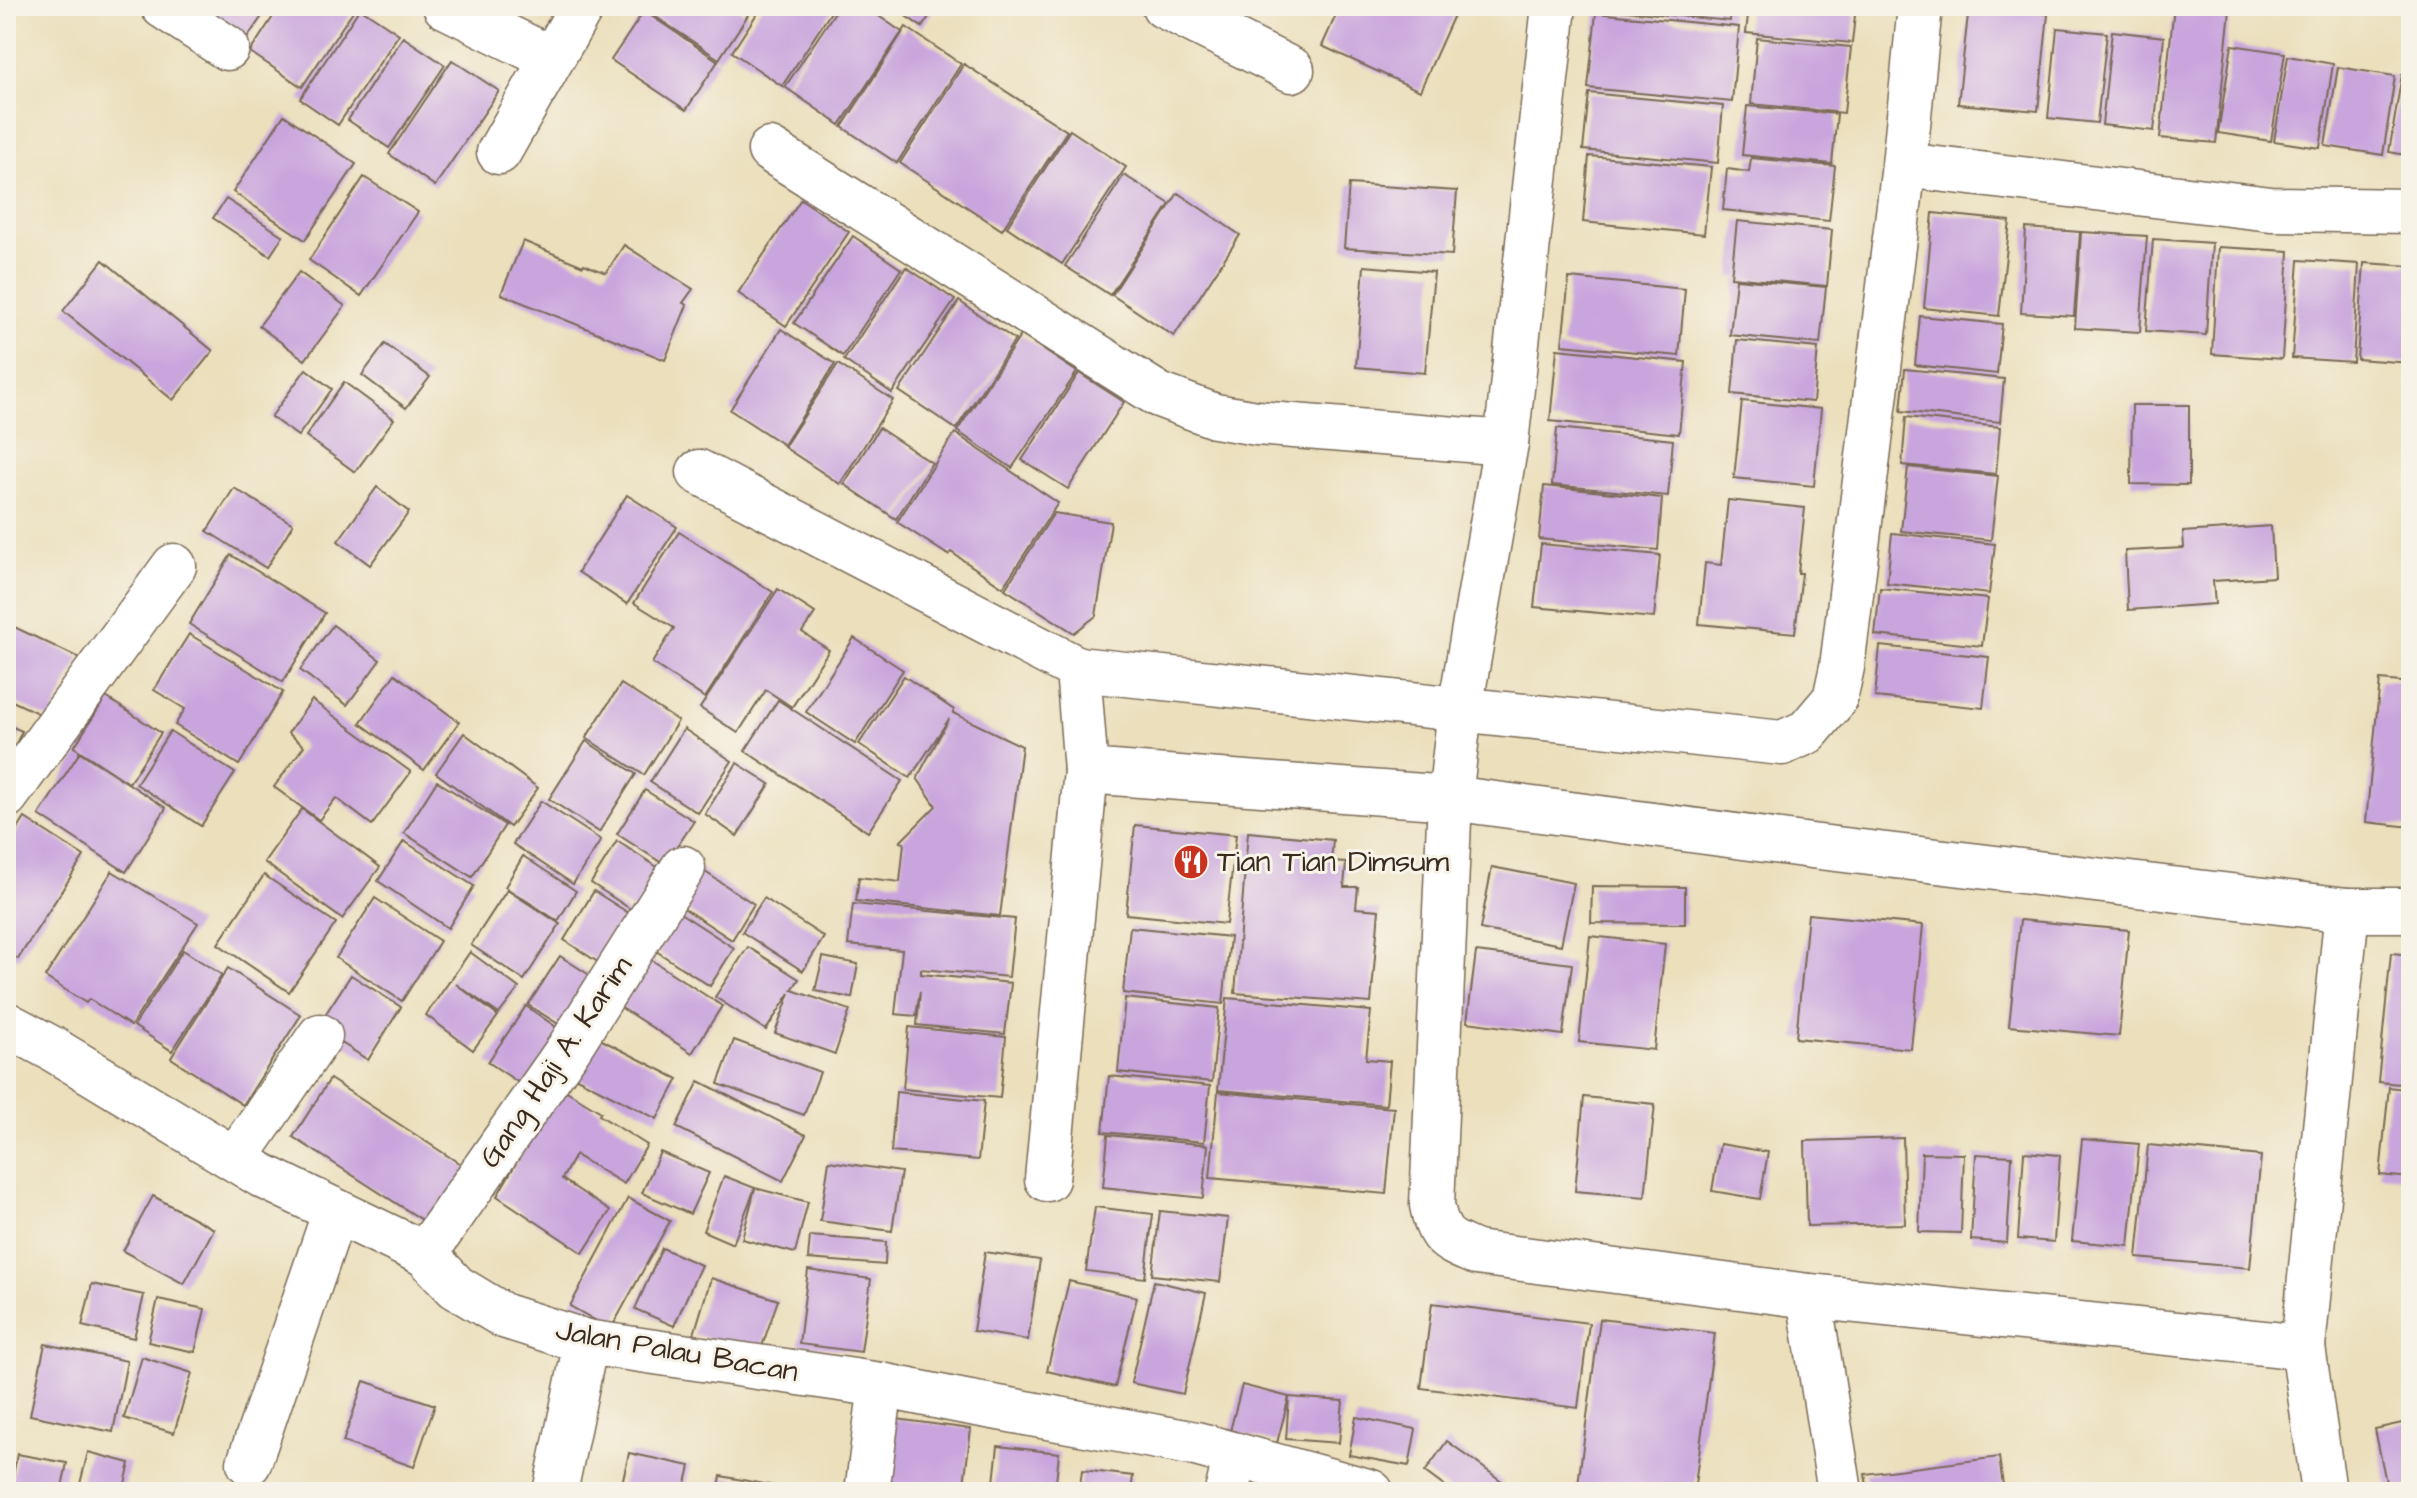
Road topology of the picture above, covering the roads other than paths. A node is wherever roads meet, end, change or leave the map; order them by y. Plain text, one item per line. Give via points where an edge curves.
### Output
1 (163, 6) edge
2 (445, 6) edge
3 (582, 6) edge
4 (1164, 6) edge
5 (1554, 6) edge
6 (1920, 6) edge
7 (227, 48) dead end
8 (550, 58) junction
9 (1292, 70) dead end
10 (770, 150) dead end
11 (499, 152) dead end
12 (1904, 165) junction
13 (2411, 211) edge
14 (1506, 443) junction
15 (699, 472) dead end
16 (174, 566) dead end
17 (1078, 669) junction
18 (1460, 709) junction
19 (1086, 771) junction
20 (6, 796) edge
21 (1450, 798) junction
22 (683, 868) dead end
23 (2347, 910) junction
24 (2411, 910) edge
25 (6, 1024) edge
26 (320, 1036) dead end
27 (235, 1159) junction
28 (1047, 1179) dead end
29 (335, 1211) junction
30 (425, 1254) junction
31 (1809, 1296) junction
32 (586, 1342) junction
33 (2303, 1347) junction
34 (881, 1385) junction
35 (249, 1463) dead end
36 (1232, 1473) edge
37 (555, 1492) edge
38 (867, 1492) edge
39 (1371, 1492) edge
40 (1840, 1492) edge
41 (2324, 1492) edge

1 - 7 street
2 - 8 street
3 - 8 street
4 - 9 street
5 - 14 street
6 - 12 street
8 - 11 street
10 - 14 street via 1159,395 1215,416 1257,423
12 - 13 street via 2271,209
12 - 18 street via 1835,699 1807,732 1782,743
14 - 18 street
15 - 17 street
16 - 20 street
17 - 18 street
17 - 19 street
18 - 21 street
19 - 21 street
19 - 28 street
21 - 23 street
21 - 31 street via 1432,1205 1442,1233 1476,1253
22 - 30 street, Gang Haji A. Karim via 569,1048
23 - 24 street
23 - 33 street
25 - 27 street, Jalan Palau Bacan
26 - 27 street
27 - 29 street, Jalan Palau Bacan
29 - 30 street, Jalan Palau Bacan
29 - 35 street
30 - 32 street, Jalan Palau Bacan via 456,1287 504,1316
31 - 33 street
31 - 40 street
32 - 34 street, Jalan Palau Bacan
32 - 37 street
33 - 41 street
34 - 36 street, Jalan Palau Bacan via 1196,1444
34 - 38 street
36 - 39 street, Jalan Palau Bacan

